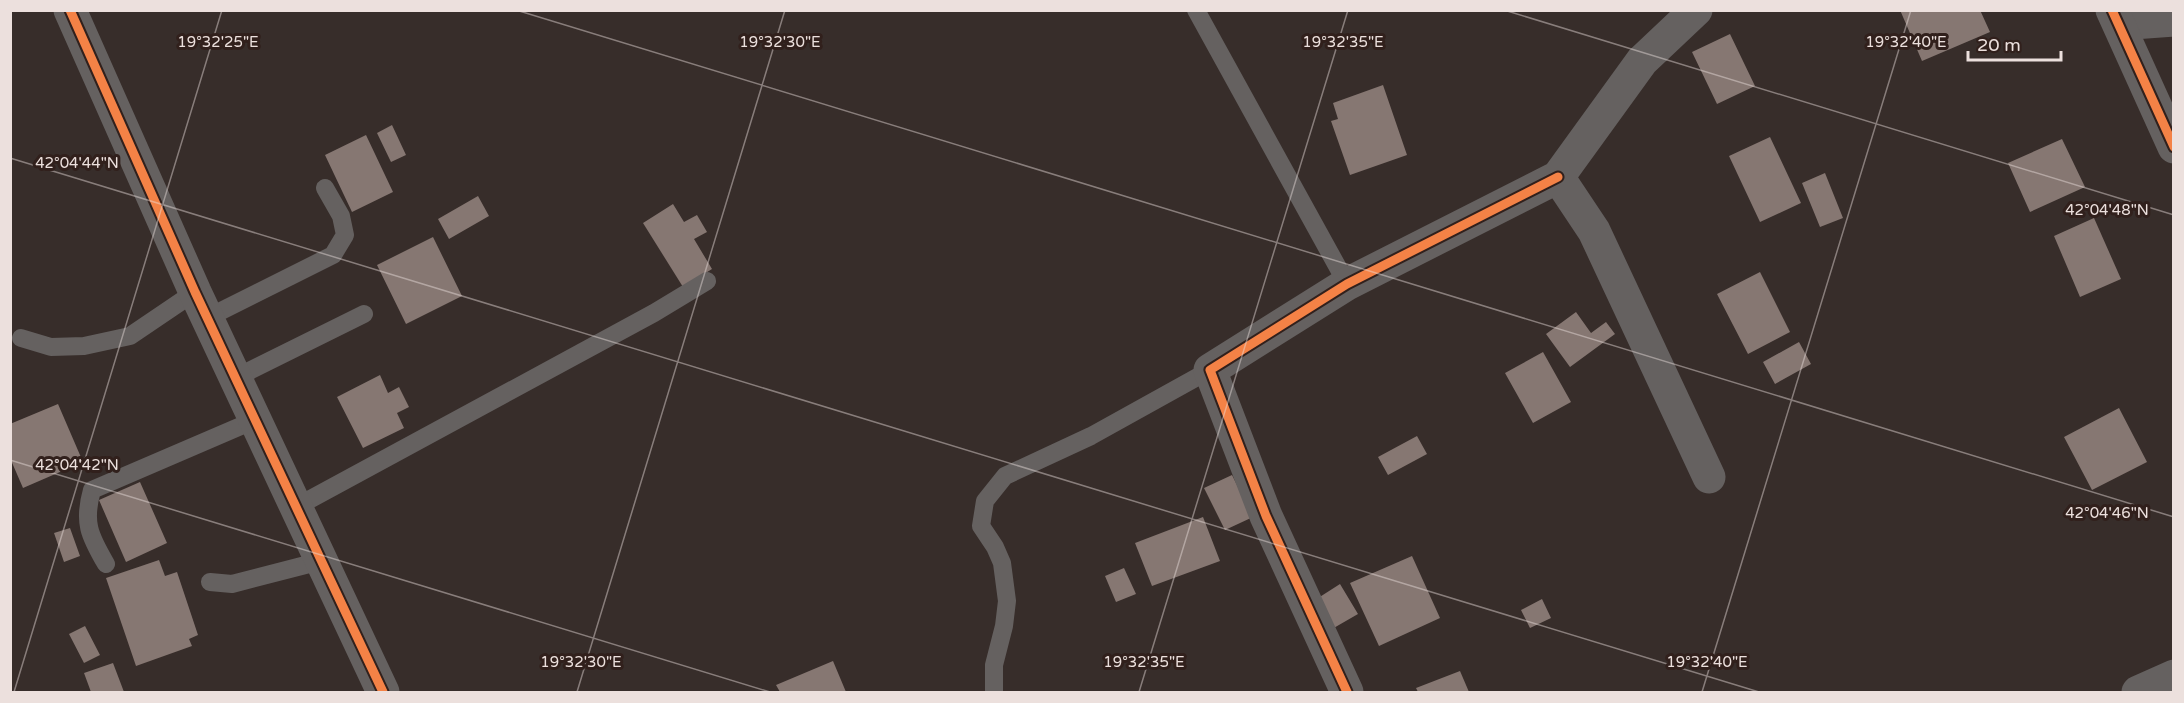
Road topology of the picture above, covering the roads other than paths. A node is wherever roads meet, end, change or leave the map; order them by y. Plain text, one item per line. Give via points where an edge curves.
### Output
1 (1196, 10) edge
2 (1696, 10) edge
3 (72, 11) edge
4 (2116, 17) edge
5 (2174, 20) edge
6 (2174, 147) edge
7 (1558, 177) junction
8 (325, 188) dead end
9 (707, 281) dead end
10 (1347, 284) junction
11 (201, 305) junction
12 (364, 314) dead end
13 (21, 338) dead end
14 (1210, 370) junction
15 (235, 378) junction
16 (255, 420) junction
17 (1709, 477) dead end
18 (296, 507) junction
19 (321, 561) junction
20 (106, 564) dead end
21 (210, 582) dead end
22 (2174, 675) edge
23 (383, 693) edge
24 (994, 693) edge
25 (1347, 693) edge
26 (2138, 693) edge

1 - 10 lane
2 - 7 street via 1642,61
3 - 11 street
4 - 5 street
4 - 6 street
7 - 10 street
7 - 17 street via 1594,231
8 - 11 lane via 341,216 345,235 333,255
9 - 18 lane
10 - 14 street
11 - 13 lane via 130,336 84,346 51,346
11 - 15 street
12 - 15 lane
14 - 24 lane via 1091,436 1005,476 986,501 981,526 1002,564 1006,601 994,665
14 - 25 street via 1266,516
15 - 16 street
16 - 18 street
16 - 20 lane via 92,490 86,510 94,544
18 - 19 street
19 - 21 lane via 232,584
19 - 23 street
22 - 26 street

